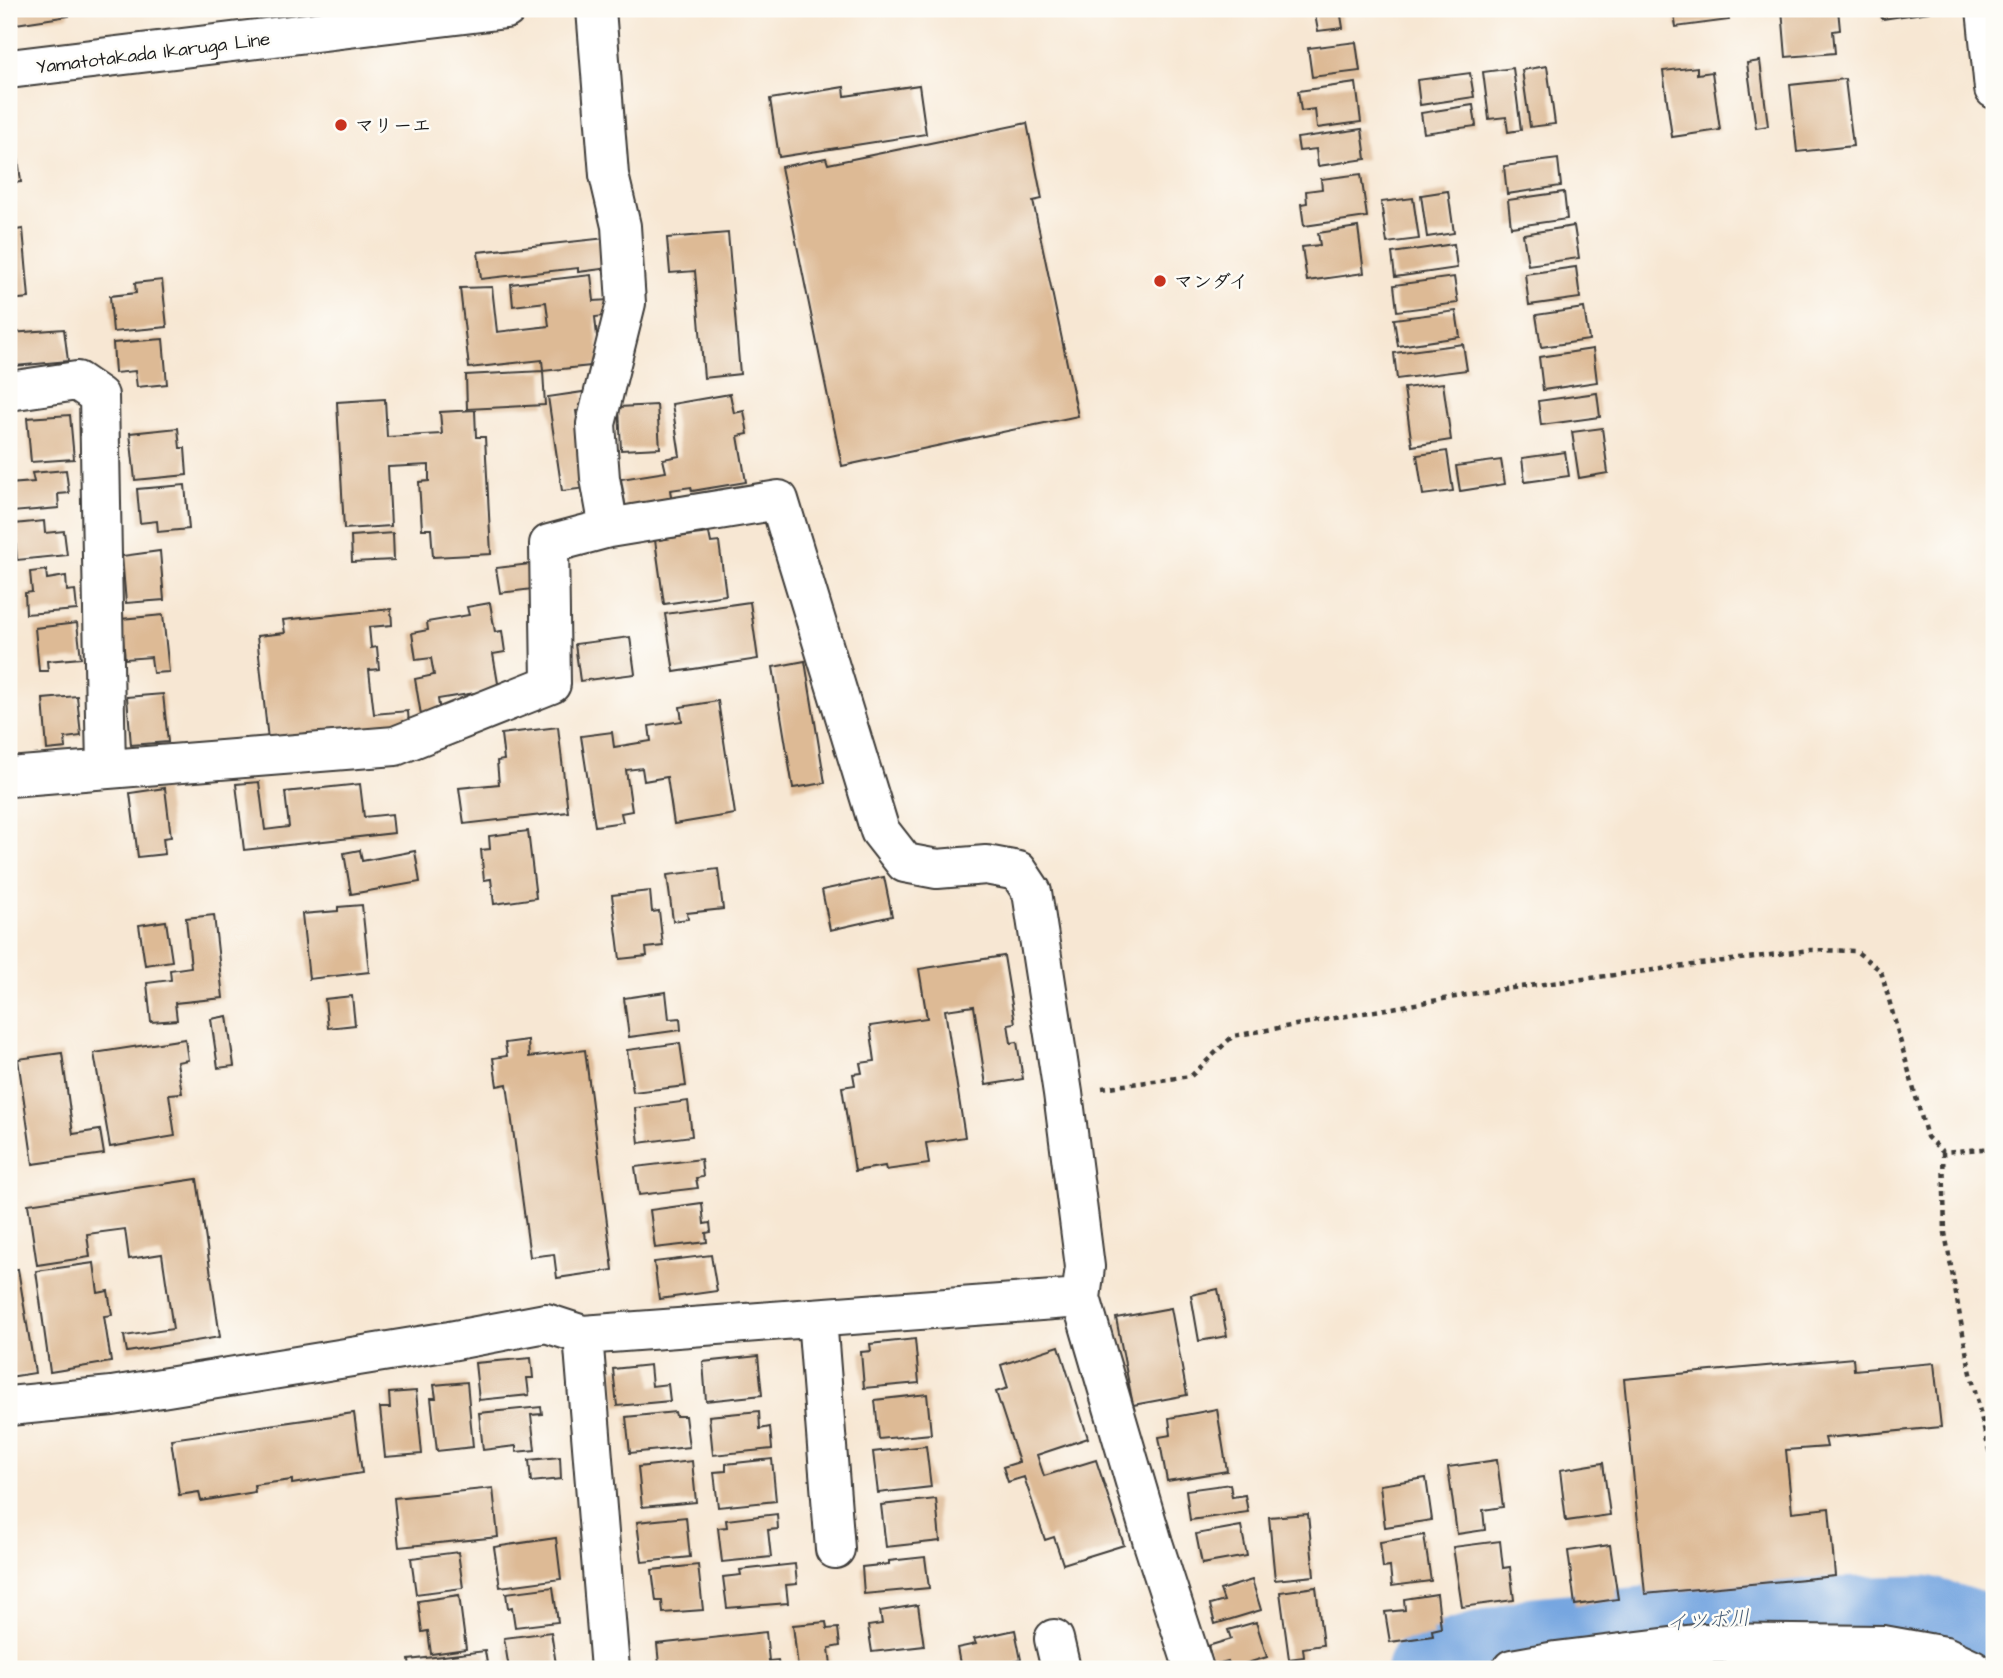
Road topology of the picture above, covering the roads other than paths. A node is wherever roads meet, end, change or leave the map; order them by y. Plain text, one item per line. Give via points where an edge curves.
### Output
1 (506, 9) edge
2 (596, 9) edge
3 (1986, 9) edge
4 (9, 69) edge
5 (1994, 89) edge
6 (9, 391) edge
7 (609, 528) junction
8 (106, 769) junction
9 (9, 777) edge
10 (1081, 1298) junction
11 (817, 1318) junction
12 (583, 1335) junction
13 (9, 1406) edge
14 (835, 1549) dead end
15 (1793, 1657) edge
16 (610, 1669) edge
17 (1194, 1669) edge
18 (1511, 1669) edge
19 (1973, 1669) edge

1 - 4 street, Yamatotakada Ikaruga Line
2 - 7 street via 609,175 621,226 626,303 596,424
3 - 5 street
6 - 8 street via 77,381 99,396
7 - 8 street via 549,544 551,684 395,746
7 - 10 street via 779,500 880,831 905,863 937,869 986,865 1018,871 1032,892 1085,1267
8 - 9 street
10 - 11 street
10 - 17 street
11 - 12 street
11 - 14 street
12 - 13 street via 546,1323 112,1396
12 - 16 street
15 - 18 street via 1703,1643
15 - 19 street via 1883,1645 1945,1656

